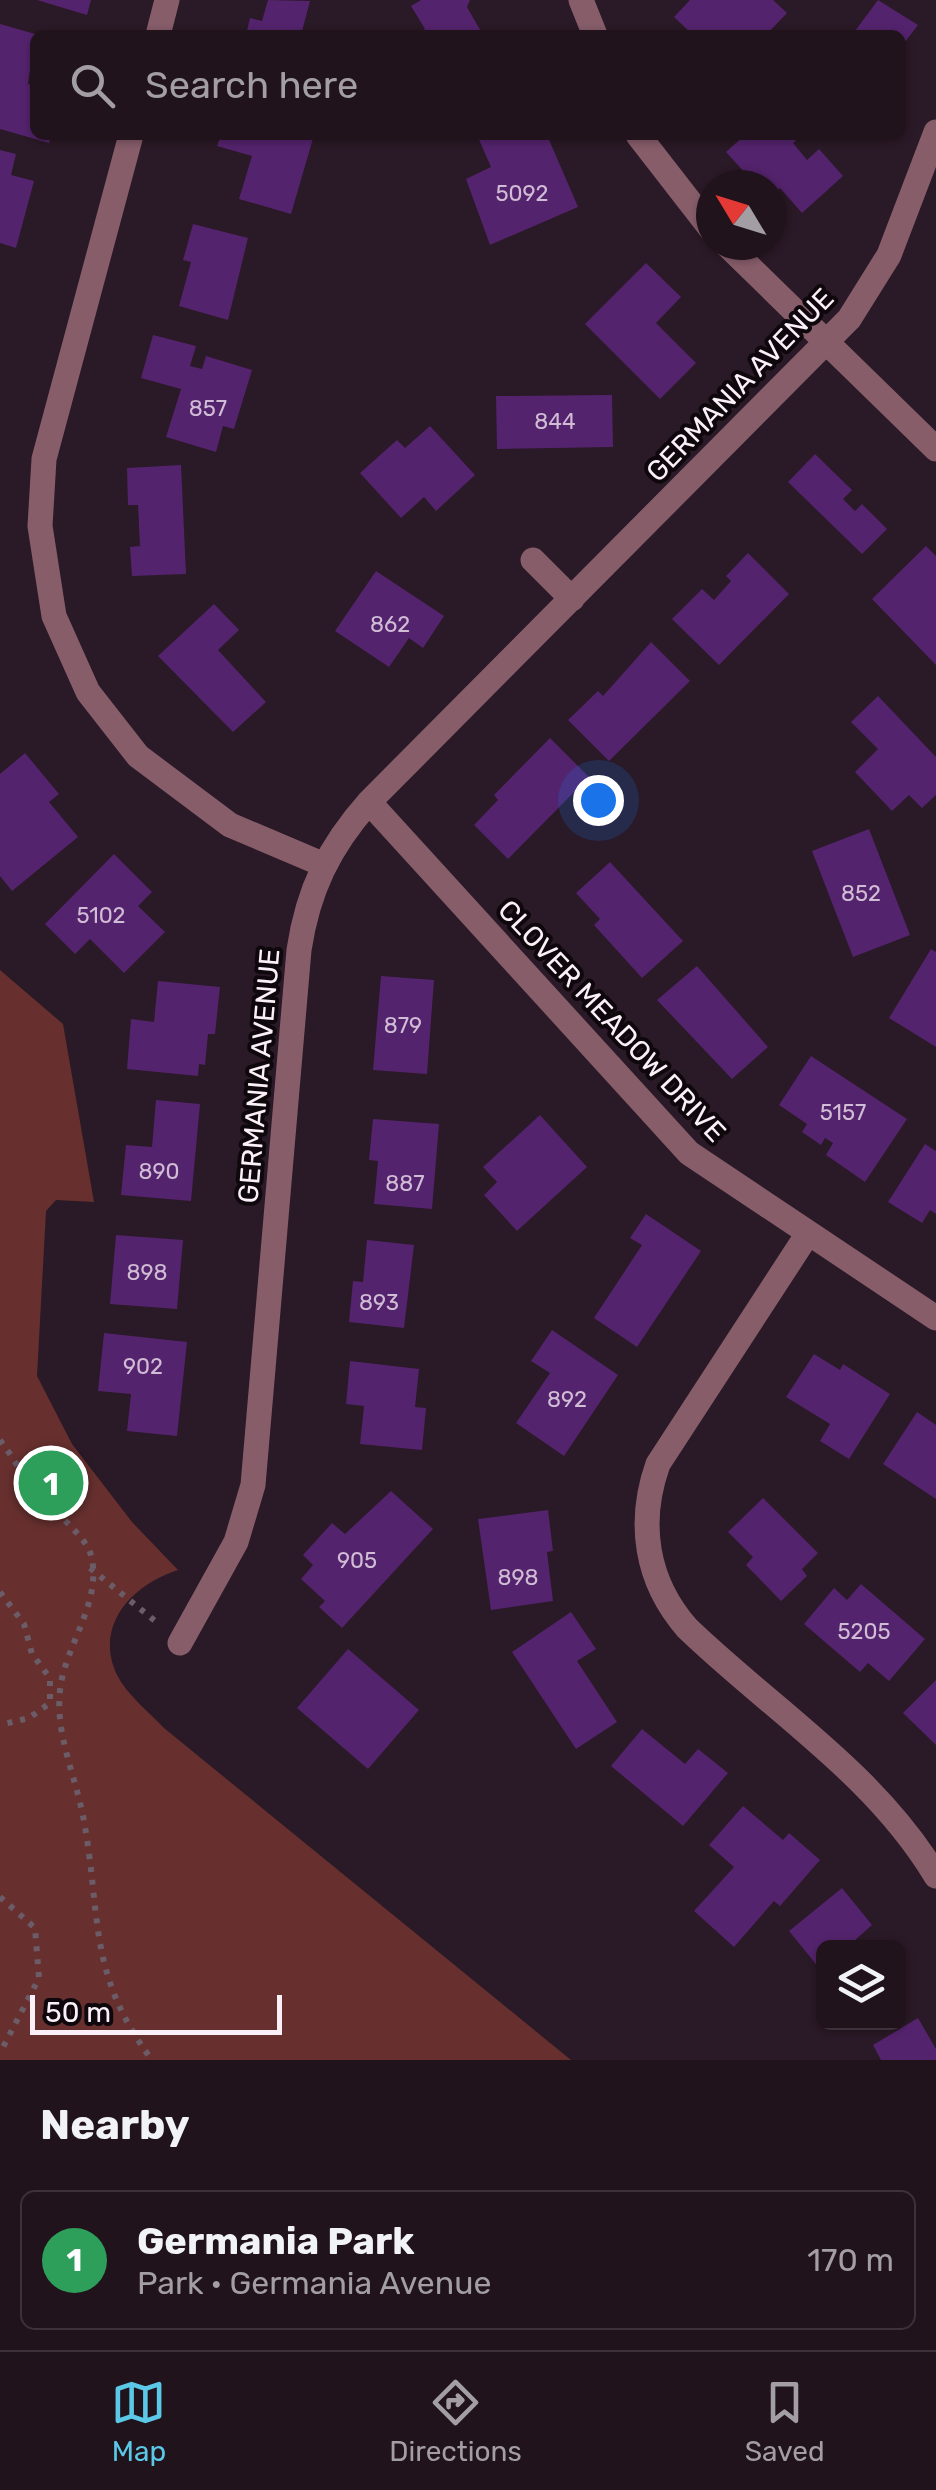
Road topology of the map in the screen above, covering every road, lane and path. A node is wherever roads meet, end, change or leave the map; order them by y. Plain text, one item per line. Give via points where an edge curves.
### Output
1 (167, 0) edge
2 (581, 0) edge
3 (159, 30) edge
4 (593, 30) edge
5 (936, 132) edge
6 (130, 140) edge
7 (642, 140) edge
8 (696, 210) edge
9 (743, 260) edge
10 (828, 341) junction
11 (936, 450) edge
12 (534, 560) dead end
13 (572, 600) junction
14 (369, 802) junction
15 (322, 864) junction
16 (806, 1235) junction
17 (936, 1318) edge
18 (0, 1440) edge
19 (90, 1568) junction
20 (0, 1592) edge
21 (180, 1642) joint
22 (0, 1725) edge
23 (936, 1876) edge
24 (0, 1897) edge
25 (0, 2053) edge
26 (152, 2060) edge

1 - 3 street
2 - 4 street
5 - 10 street, GERMANIA AVENUE via 880,272
6 - 15 street via 44,458 40,526 51,603 81,680 138,756 230,824
7 - 8 street
9 - 10 street
10 - 11 street
10 - 13 street, GERMANIA AVENUE
12 - 13 street
13 - 14 street, GERMANIA AVENUE
14 - 15 street, GERMANIA AVENUE
14 - 16 street, CLOVER MEADOW DRIVE via 681,1145
15 - 21 street, GERMANIA AVENUE via 299,950 253,1485 232,1549
16 - 17 street, CLOVER MEADOW DRIVE
16 - 23 street via 658,1464 647,1503 649,1557 666,1601 688,1628 859,1779
18 - 19 path via 90,1550
19 - 21 path
19 - 26 path via 92,1600 69,1646 59,1693 62,1736 83,1818 109,1991
20 - 22 path via 50,1678 50,1703 29,1718
24 - 25 path via 35,1928 39,1978

